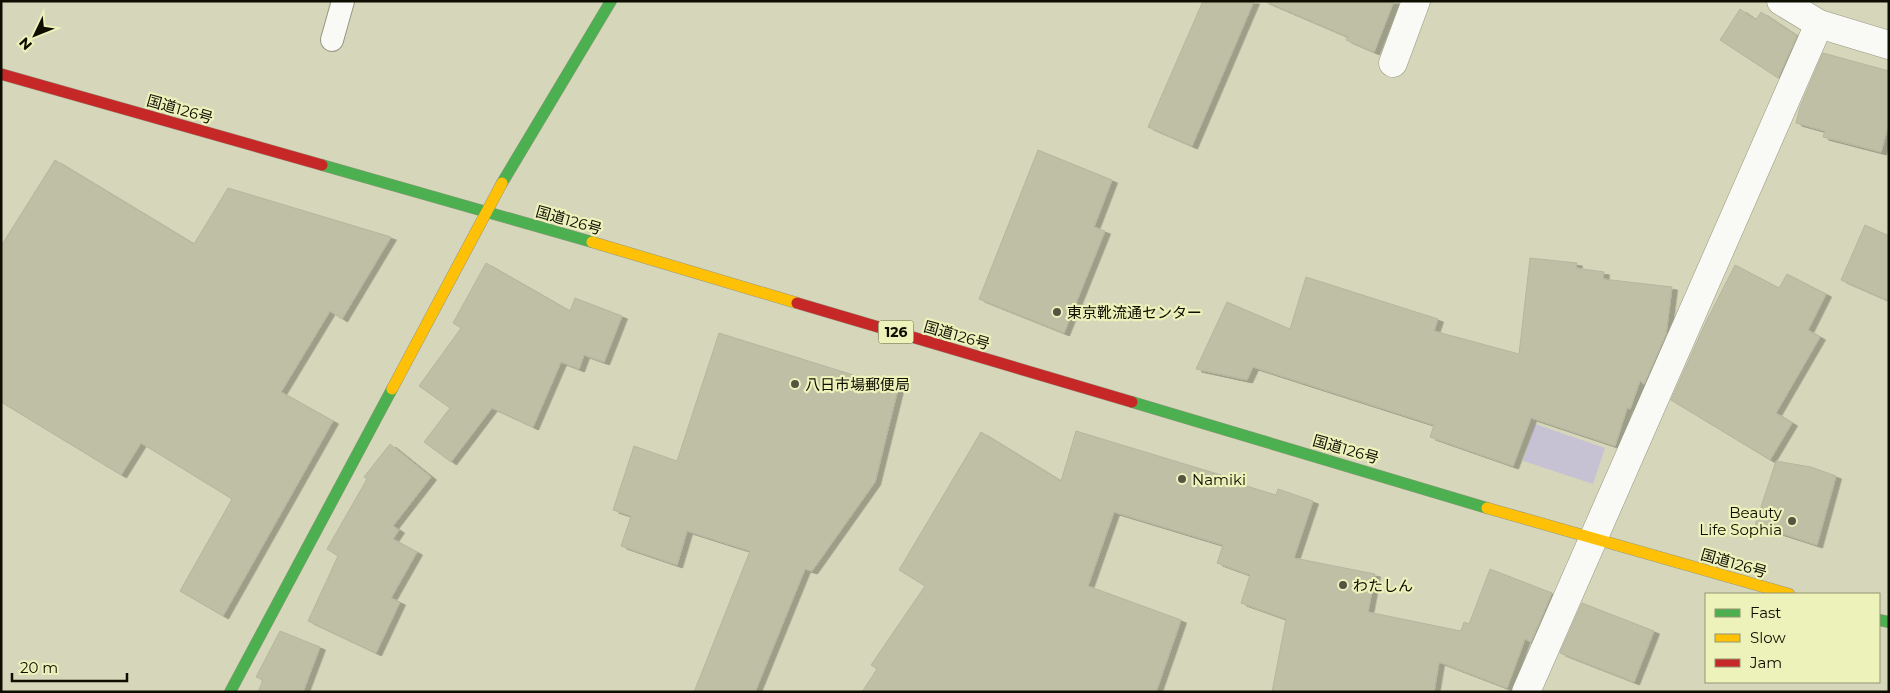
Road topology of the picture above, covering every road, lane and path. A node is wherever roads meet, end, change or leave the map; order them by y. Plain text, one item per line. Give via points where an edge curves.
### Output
1 (344, 1) edge
2 (611, 1) edge
3 (1416, 1) edge
4 (1781, 1) edge
5 (1819, 24) junction
6 (332, 40) dead end
7 (1889, 45) edge
8 (1393, 63) dead end
9 (1, 74) edge
10 (486, 212) junction
11 (1592, 538) junction
12 (1785, 593) edge
13 (230, 692) edge
14 (1526, 692) edge

1 - 6 lane
2 - 10 main road
3 - 8 street
4 - 5 street
5 - 7 street
5 - 11 street
9 - 10 main road, 国道126号 / 126
10 - 11 main road, 国道126号 / 126
10 - 13 main road
11 - 12 main road, 国道126号 / 126
11 - 14 street

